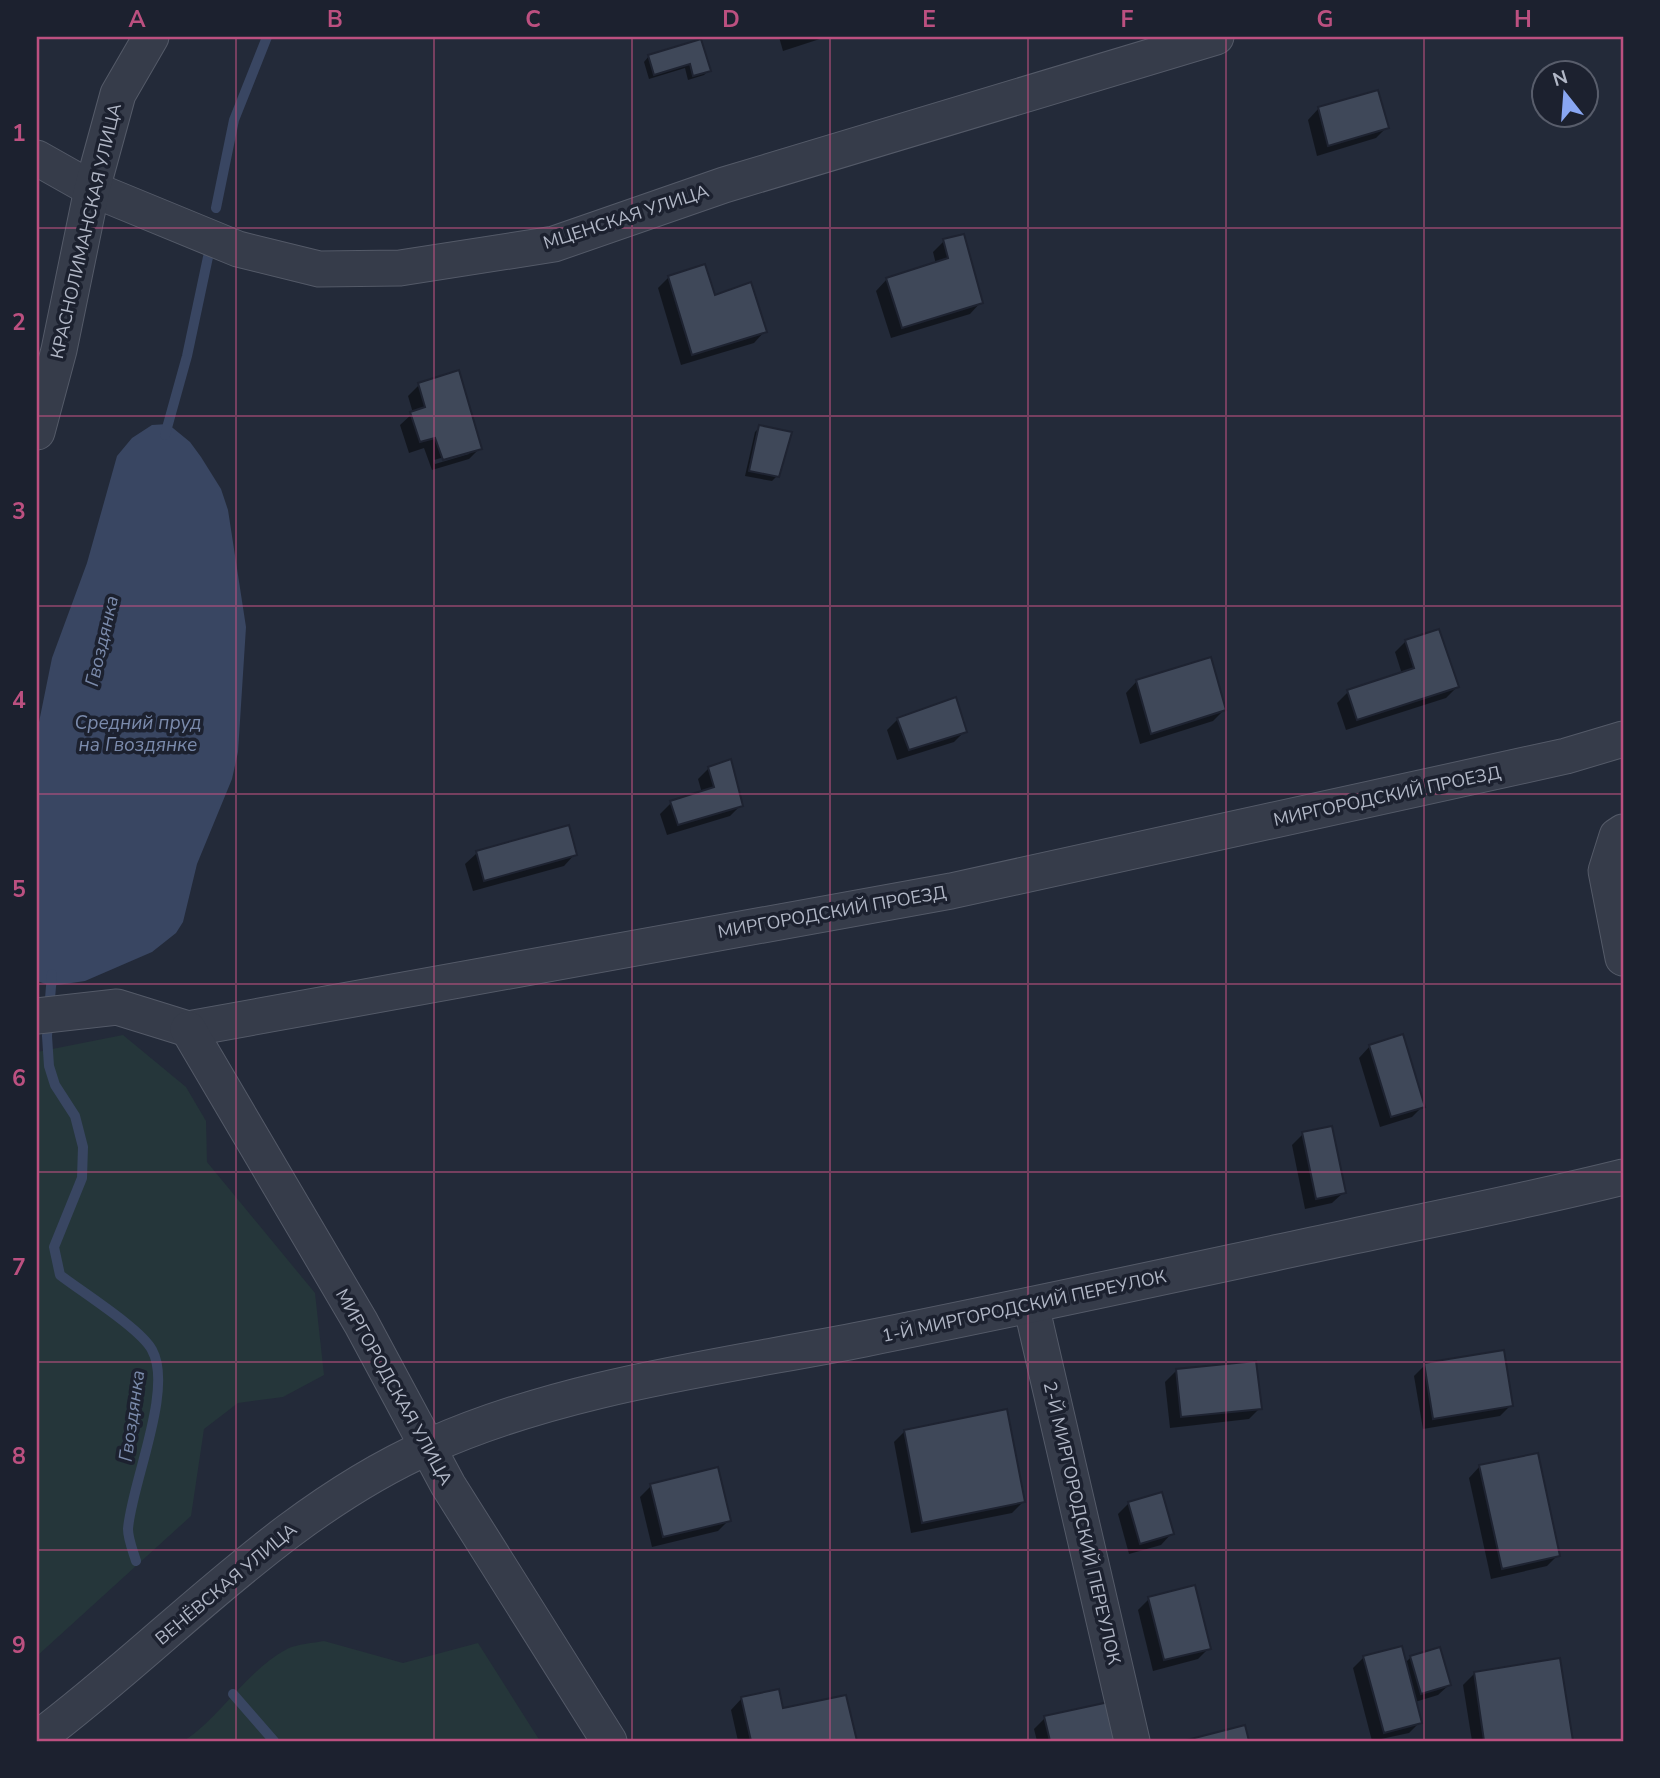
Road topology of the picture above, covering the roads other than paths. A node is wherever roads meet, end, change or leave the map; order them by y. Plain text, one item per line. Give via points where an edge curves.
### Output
1 (151, 37) edge
2 (1216, 37) edge
3 (37, 158) edge
4 (92, 189) junction
5 (37, 432) edge
6 (1623, 739) edge
7 (1623, 832) edge
8 (1623, 958) edge
9 (37, 1016) edge
10 (188, 1029) junction
11 (1623, 1177) edge
12 (1031, 1305) junction
13 (428, 1447) junction
14 (37, 1739) edge
15 (609, 1741) edge
16 (1132, 1741) edge

1 - 4 street, КРАСНОЛИМАНСКАЯ УЛИЦА via 118,94
2 - 4 street, МЦЕНСКАЯ УЛИЦА via 724,186 554,244 400,268 319,269 238,249
3 - 4 street, МЦЕНСКАЯ УЛИЦА
4 - 5 street, КРАСНОЛИМАНСКАЯ УЛИЦА
6 - 10 street, МИРГОРОДСКИЙ ПРОЕЗД via 1566,756 951,891
7 - 8 street via 1617,836 1606,871
9 - 10 street, МИРГОРОДСКИЙ ПРОЕЗД via 117,1007
10 - 13 street, МИРГОРОДСКАЯ УЛИЦА via 361,1323
11 - 12 street, 1-Й МИРГОРОДСКИЙ ПЕРЕУЛОК
12 - 13 street, 1-Й МИРГОРОДСКИЙ ПЕРЕУЛОК via 575,1396
12 - 16 street, 2-Й МИРГОРОДСКИЙ ПЕРЕУЛОК
13 - 14 street, ВЕНЁВСКАЯ УЛИЦА via 361,1483 259,1553
13 - 15 street, МИРГОРОДСКАЯ УЛИЦА

